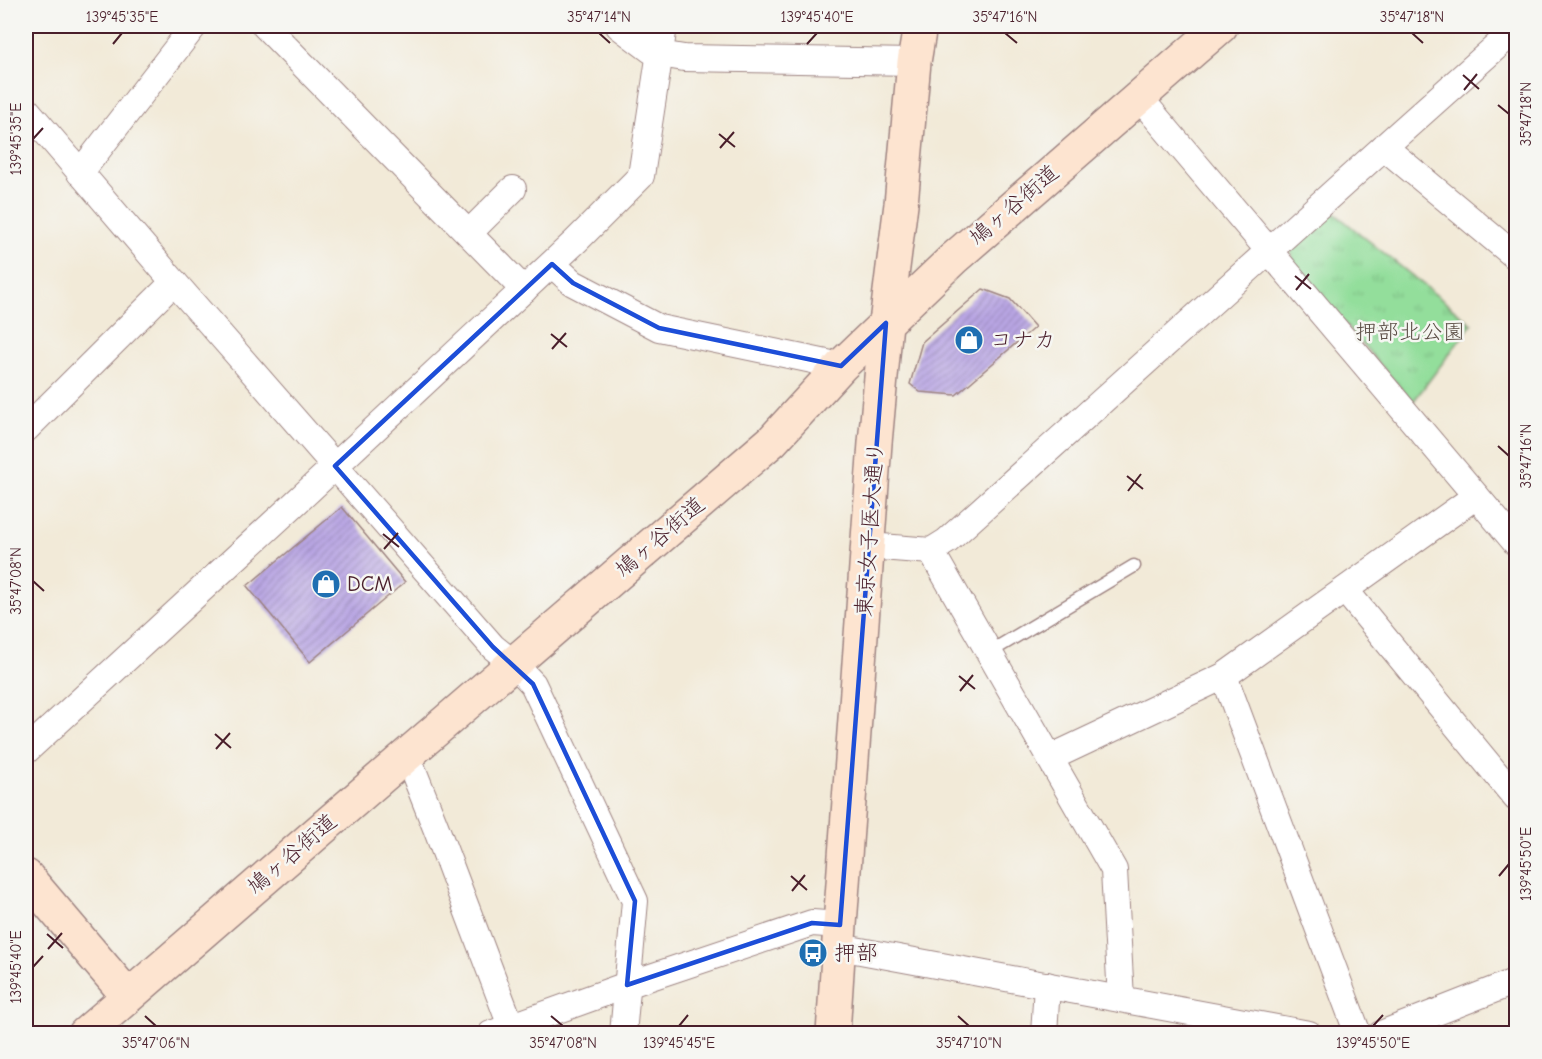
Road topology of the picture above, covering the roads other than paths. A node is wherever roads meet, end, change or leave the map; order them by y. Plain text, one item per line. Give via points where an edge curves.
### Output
1 (194, 26) edge
2 (265, 26) edge
3 (619, 26) edge
4 (664, 26) edge
5 (920, 26) edge
6 (1221, 26) edge
7 (1516, 29) edge
8 (660, 54) junction
9 (914, 62) junction
10 (1138, 96) junction
11 (26, 110) edge
12 (1384, 147) junction
13 (80, 173) junction
14 (513, 189) dead end
15 (469, 233) junction
16 (1268, 251) junction
17 (1516, 257) edge
18 (552, 264) junction
19 (174, 282) junction
20 (524, 290) junction
21 (886, 323) junction
22 (841, 366) junction
23 (26, 429) edge
24 (335, 466) junction
25 (1476, 496) junction
26 (1516, 543) edge
27 (869, 546) junction
28 (931, 551) junction
29 (1134, 566) dead end
30 (1345, 590) junction
31 (988, 653) junction
32 (513, 663) junction
33 (1224, 676) junction
34 (26, 751) edge
35 (407, 755) junction
36 (1050, 758) junction
37 (1516, 798) edge
38 (26, 876) edge
39 (839, 936) junction
40 (1516, 981) edge
41 (627, 985) junction
42 (1047, 985) junction
43 (128, 996) junction
44 (1121, 999) junction
45 (98, 1029) edge
46 (501, 1030) edge
47 (622, 1034) edge
48 (833, 1034) edge
49 (1044, 1034) edge
50 (1309, 1034) edge
51 (1358, 1034) edge
52 (1381, 1034) edge

1 - 13 street
2 - 15 street
3 - 8 street
4 - 8 street
5 - 9 main road, 東京女子医大通り
6 - 10 main road, 鳩ヶ谷街道
7 - 12 street
8 - 9 street via 684,58
8 - 18 street via 641,176
9 - 21 main road, 東京女子医大通り
10 - 16 street
10 - 21 main road, 鳩ヶ谷街道
11 - 13 street
12 - 16 street
12 - 17 street
13 - 19 street
14 - 15 street
15 - 20 street
16 - 25 street
16 - 28 street via 947,541
18 - 20 street
18 - 22 street via 573,283 659,328
19 - 23 street
19 - 24 street
20 - 24 street
21 - 22 main road, 鳩ヶ谷街道
21 - 27 main road, 東京女子医大通り
22 - 32 main road, 鳩ヶ谷街道 via 772,441
24 - 32 street via 493,647
24 - 34 street
25 - 26 street
25 - 30 street
27 - 28 street
27 - 39 main road, 東京女子医大通り
28 - 31 street
29 - 31 lane
30 - 33 street
30 - 37 street
31 - 36 street
32 - 35 main road, 鳩ヶ谷街道
32 - 41 street via 533,684 635,901
33 - 36 street
33 - 51 street
35 - 43 main road, 鳩ヶ谷街道
35 - 46 street via 436,828
36 - 44 street via 1114,870
38 - 43 main road
39 - 41 street via 812,923
39 - 42 street
39 - 48 main road, 東京女子医大通り
40 - 52 street
41 - 46 street
41 - 47 street
42 - 44 street
42 - 49 street
43 - 45 main road, 鳩ヶ谷街道
44 - 50 street

